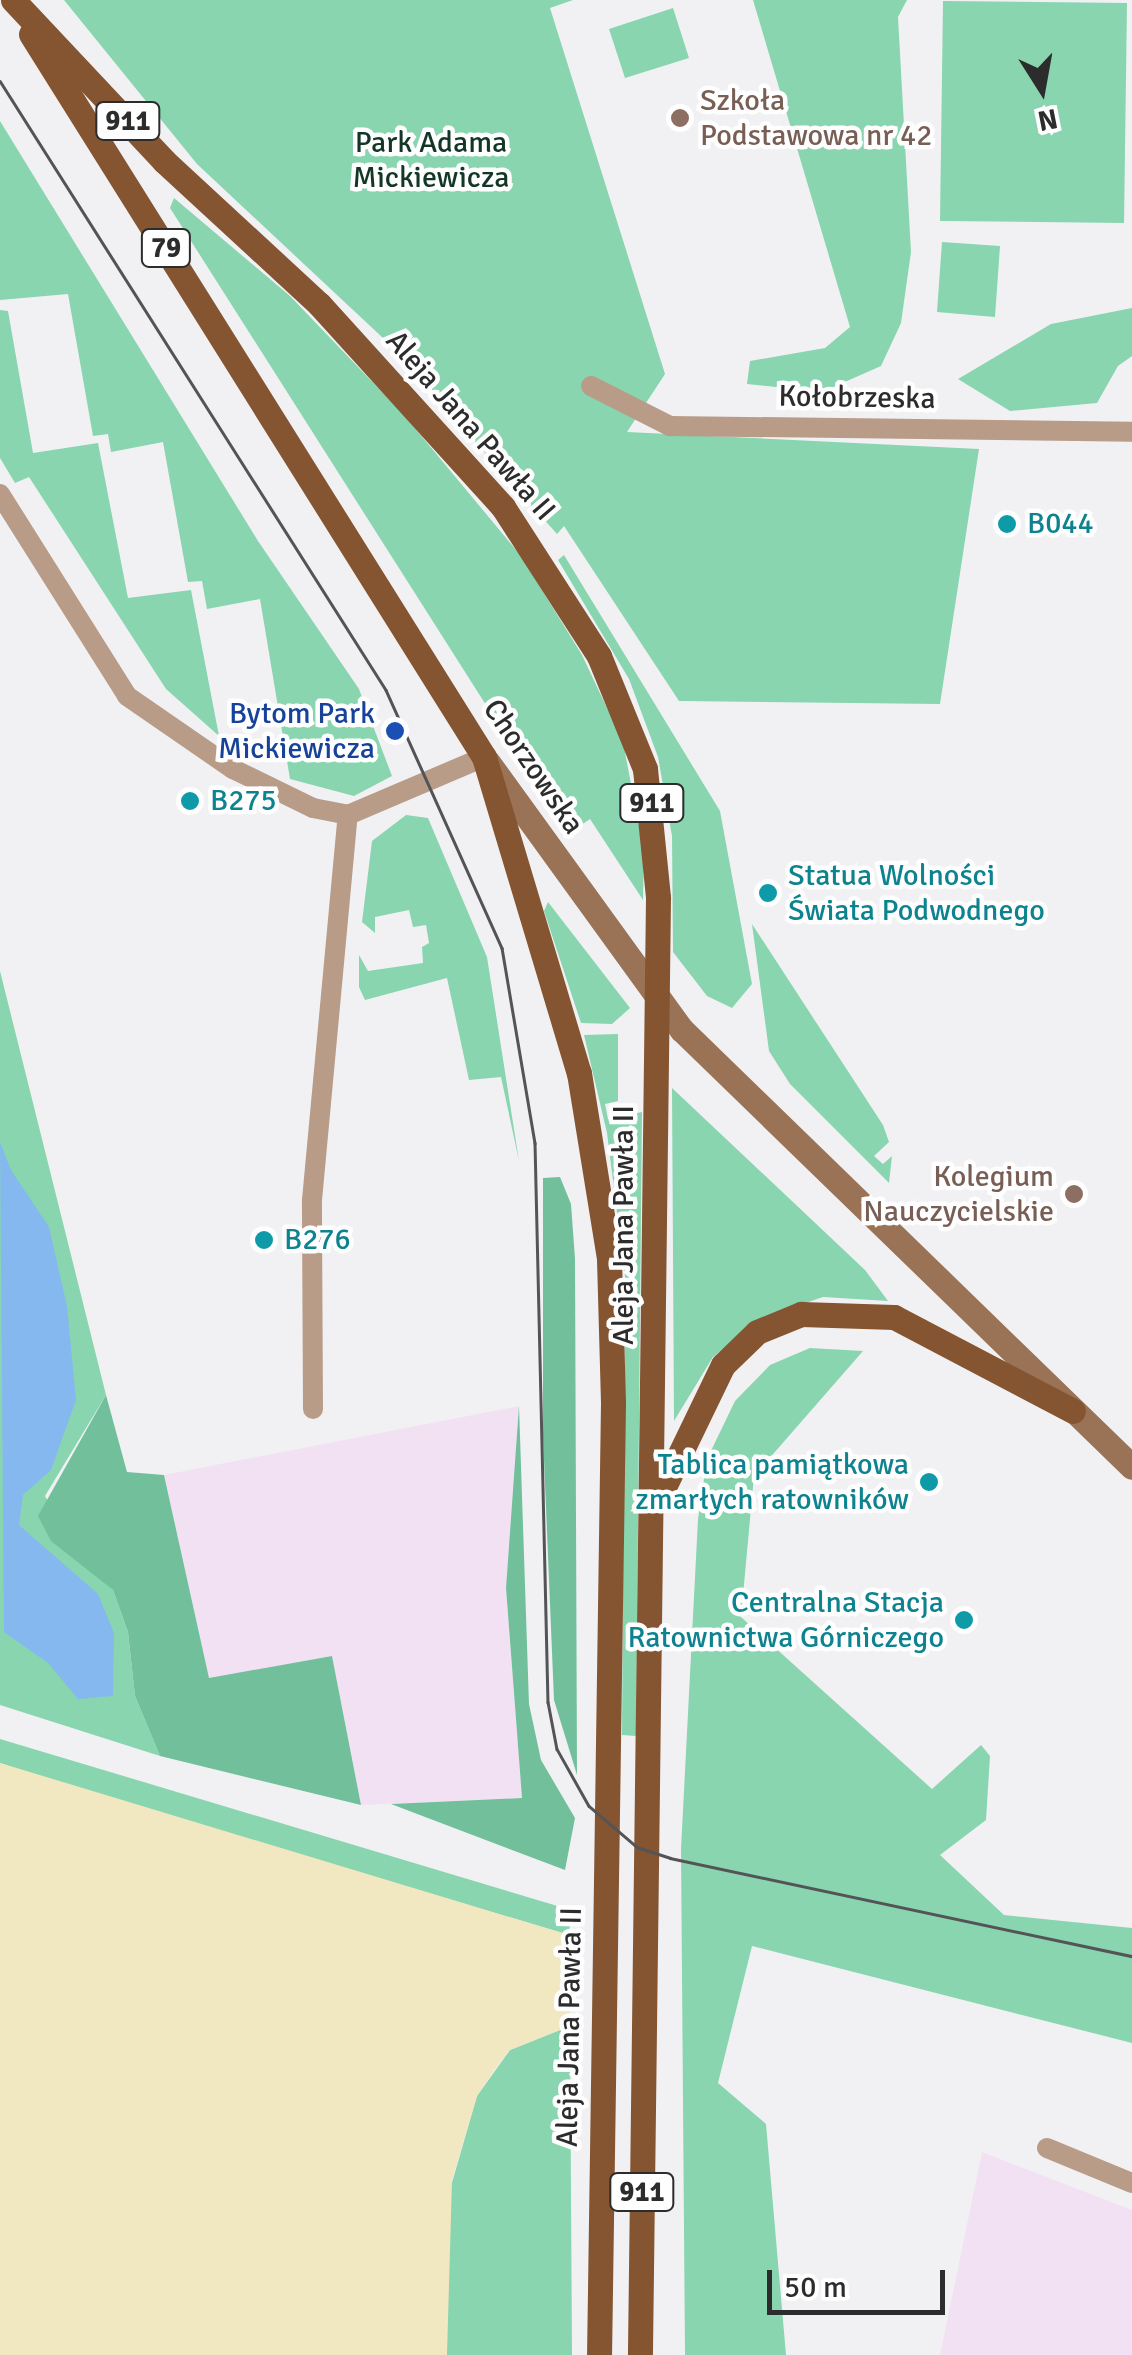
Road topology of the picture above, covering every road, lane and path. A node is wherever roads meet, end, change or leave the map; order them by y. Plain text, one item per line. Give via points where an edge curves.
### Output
1 (11, 0) edge
2 (591, 386) dead end
3 (1132, 432) edge
4 (0, 494) edge
5 (484, 757) junction
6 (348, 816) junction
7 (313, 1410) dead end
8 (1074, 1411) junction
9 (1132, 1467) edge
10 (654, 1528) junction
11 (1047, 2148) dead end
12 (1132, 2183) edge
13 (599, 2355) edge
14 (640, 2355) edge

1 - 5 main road, Chorzowska / 79
1 - 10 main road, Aleja Jana Pawła II / 911 via 164,161 375,362 503,507 580,623 635,733 653,807 658,898
2 - 3 street, Kołobrzeska via 670,426
4 - 6 street via 127,696 233,769 313,808
5 - 6 street
5 - 8 main road, Chorzowska / 79 via 682,1030
5 - 13 main road, Aleja Jana Pawła II / 911 via 579,1073 602,1192 612,1403
6 - 7 street via 312,1200
8 - 9 main road, Chorzowska / 79
8 - 10 main road via 894,1317 801,1314 757,1332 723,1365 669,1465
10 - 14 main road, Aleja Jana Pawła II / 911
11 - 12 street

